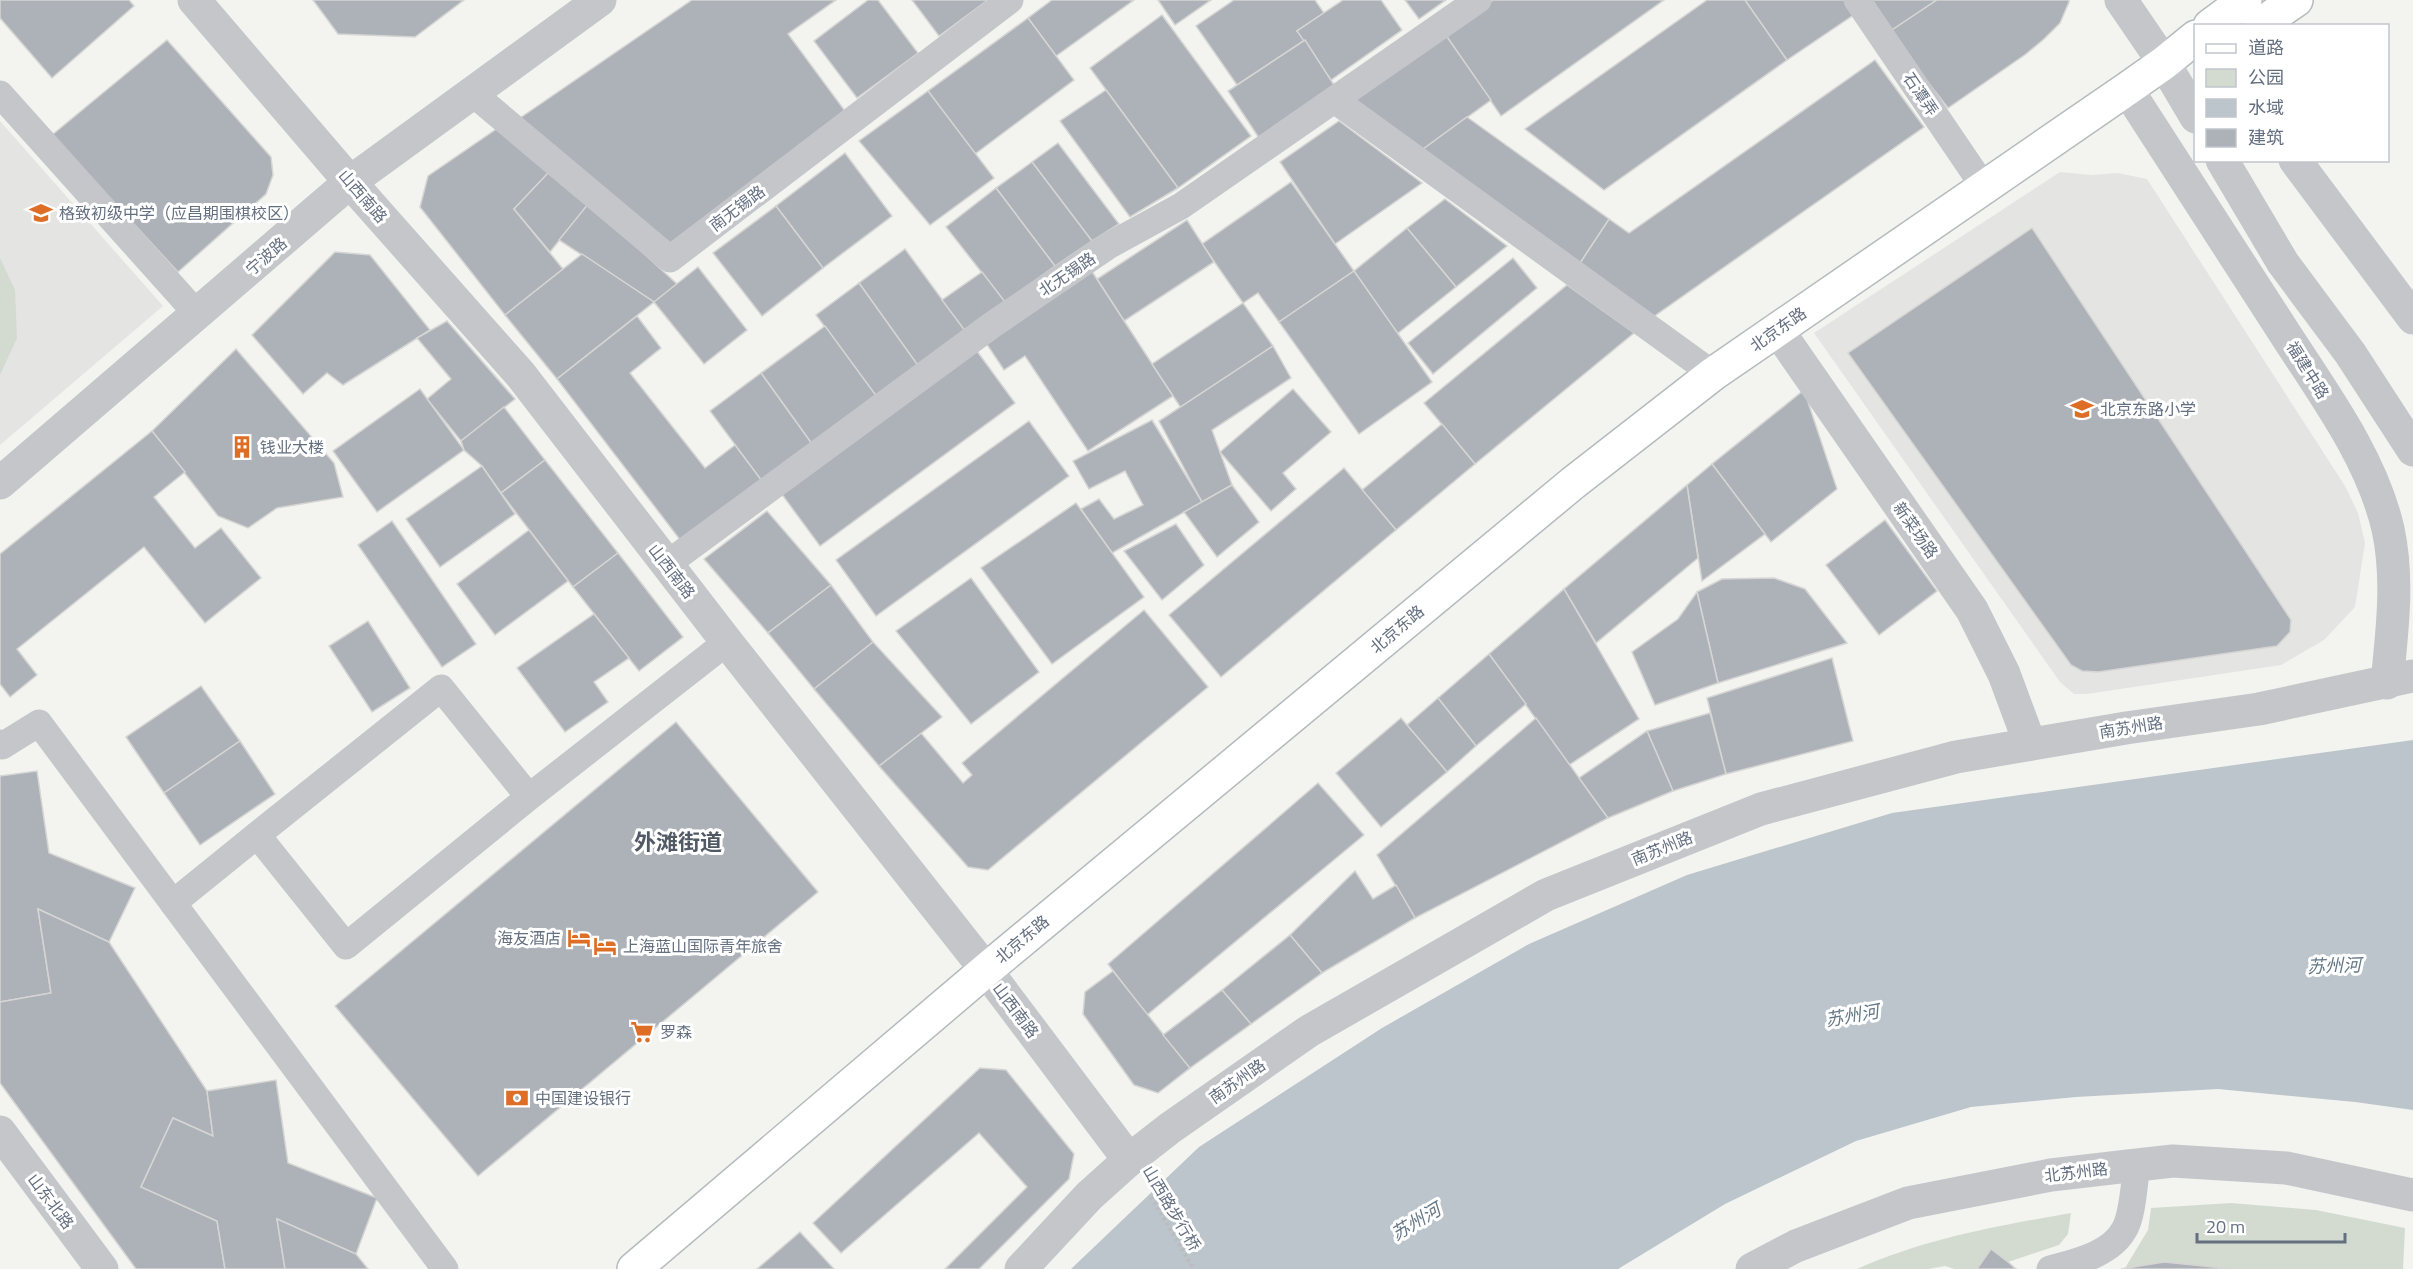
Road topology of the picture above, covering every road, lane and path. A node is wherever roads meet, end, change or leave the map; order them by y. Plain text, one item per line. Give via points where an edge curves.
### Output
1 (194, 0) edge
2 (600, 0) edge
3 (1010, 0) edge
4 (1478, 0) edge
5 (1857, 0) edge
6 (2121, 0) edge
7 (2245, 0) edge
8 (2296, 0) edge
9 (2213, 24) edge
10 (2261, 24) edge
11 (2194, 39) edge
12 (2194, 57) edge
13 (2164, 63) junction
14 (2127, 89) junction
15 (471, 92) junction
16 (0, 94) edge
17 (1336, 101) junction
18 (2194, 114) edge
19 (2223, 162) edge
20 (2296, 162) edge
21 (350, 182) junction
22 (1984, 187) junction
23 (198, 315) junction
24 (2413, 318) edge
25 (1777, 329) junction
26 (1713, 374) junction
27 (2413, 450) edge
28 (0, 483) edge
29 (667, 564) junction
30 (727, 642) junction
31 (2400, 679) edge
32 (0, 743) edge
33 (2030, 744) junction
34 (529, 797) junction
35 (257, 835) junction
36 (173, 903) junction
37 (986, 970) junction
38 (6, 1152) edge
39 (1129, 1160) junction
40 (2137, 1165) junction
41 (2413, 1195) edge
42 (102, 1269) edge
43 (445, 1269) edge
44 (634, 1269) edge
45 (1021, 1269) edge
46 (1194, 1269) edge
47 (1752, 1269) edge
48 (2049, 1269) edge

1 - 21 street, 山西南路
2 - 15 street, 宁波路
3 - 15 lane, 南无锡路 via 670,258
4 - 17 lane, 北无锡路
5 - 22 lane, 石潭弄
6 - 13 street
7 - 9 main road
8 - 10 main road
11 - 13 main road, 北京东路
12 - 13 main road
13 - 14 main road, 北京东路
13 - 18 street
14 - 22 main road, 北京东路
14 - 31 street, 福建中路 via 2310,373 2373,483 2394,567
15 - 21 street, 宁波路
16 - 23 lane
17 - 26 lane
17 - 29 lane, 北无锡路 via 1181,206 1108,246 992,325
19 - 27 street via 2283,263 2350,353
20 - 24 street
21 - 23 street, 宁波路
21 - 29 street, 山西南路 via 521,375
22 - 25 main road, 北京东路
23 - 28 street, 宁波路
25 - 26 main road, 北京东路
25 - 33 street, 新菜场路 via 1972,610 2004,674
26 - 37 main road, 北京东路 via 1573,483
29 - 30 street, 山西南路
30 - 34 lane
30 - 37 street, 山西南路
31 - 33 street, 南苏州路 via 2259,709
32 - 36 lane via 2,746 39,723
33 - 39 street, 南苏州路 via 1956,757 1761,808 1546,895 1309,1030
34 - 35 lane via 441,688
34 - 35 lane via 346,946
35 - 36 lane
36 - 43 lane
37 - 39 street, 山西南路
37 - 44 main road, 北京东路
38 - 42 street, 山东北路
39 - 45 street, 南苏州路 via 1089,1196
39 - 46 path, 山西路步行桥
40 - 41 street, 北苏州路 via 2173,1161 2286,1168
40 - 47 street, 北苏州路 via 2051,1175 1908,1203 1796,1246
40 - 48 lane via 2124,1230 2104,1250

